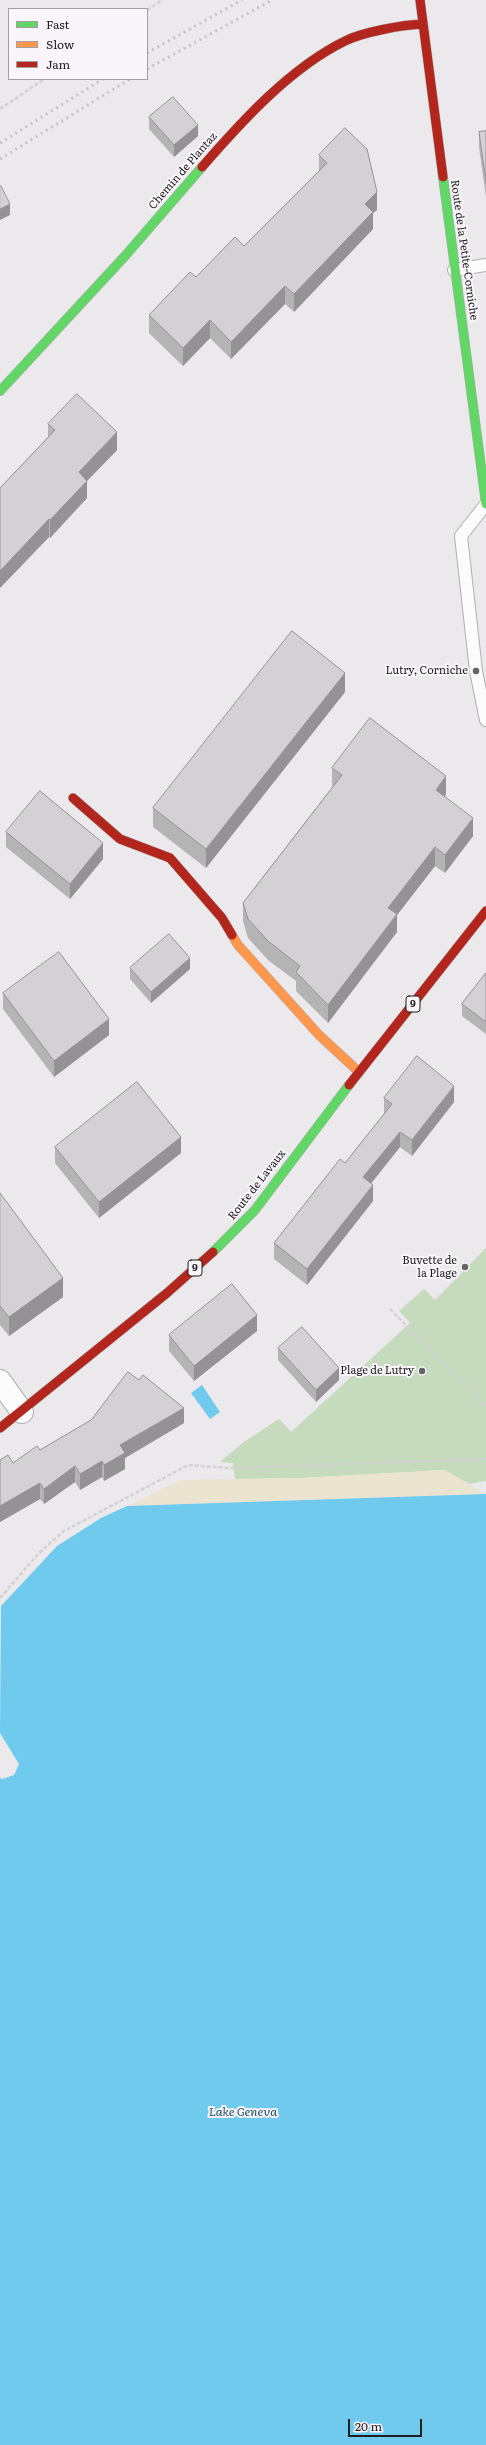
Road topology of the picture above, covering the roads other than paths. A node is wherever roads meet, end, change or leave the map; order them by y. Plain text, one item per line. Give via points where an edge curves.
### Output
1 (420, 0) edge
2 (422, 24) junction
3 (486, 266) edge
4 (454, 270) junction
5 (0, 391) edge
6 (484, 458) edge
7 (486, 504) edge
8 (486, 720) edge
9 (73, 798) dead end
10 (486, 911) edge
11 (359, 1072) junction
12 (0, 1380) edge
13 (22, 1412) junction
14 (0, 1428) edge

1 - 2 street, Route de la Petite-Corniche
2 - 4 street, Route de la Petite-Corniche
2 - 5 street, Chemin de Plantaz via 404,25 346,40 306,64 236,128 125,256
3 - 4 lane
4 - 6 street, Route de la Petite-Corniche
6 - 7 street, Route de la Petite-Corniche
7 - 8 lane via 461,536 476,671
9 - 11 street via 120,839 170,858 222,918 238,946 319,1035
10 - 11 street, Route de Lavaux / 9
11 - 13 street, Route de Lavaux / 9 via 254,1210 227,1240 167,1293
12 - 13 street
13 - 14 street, Route de Lavaux / 9

